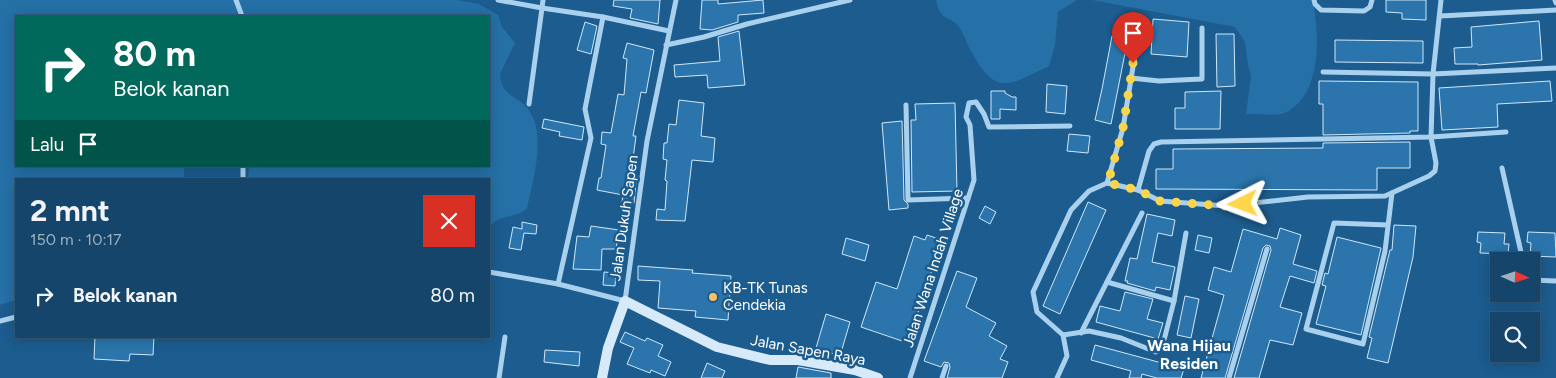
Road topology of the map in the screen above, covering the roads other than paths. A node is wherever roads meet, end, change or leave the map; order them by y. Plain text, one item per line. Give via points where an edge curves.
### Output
1 (236, 0) edge
2 (498, 0) edge
3 (543, 0) edge
4 (676, 0) edge
5 (850, 0) edge
6 (1314, 0) edge
7 (1372, 0) edge
8 (1441, 0) edge
9 (542, 8) junction
10 (1556, 10) edge
11 (242, 15) edge
12 (1440, 16) junction
13 (603, 17) junction
14 (1140, 18) dead end
15 (1202, 28) dead end
16 (669, 31) junction
17 (666, 45) junction
18 (1556, 68) edge
19 (1322, 72) dead end
20 (1433, 74) junction
21 (1131, 78) junction
22 (529, 104) dead end
23 (906, 105) dead end
24 (1070, 126) dead end
25 (1506, 132) dead end
26 (1432, 137) junction
27 (1502, 168) dead end
28 (1108, 183) junction
29 (1138, 190) junction
30 (1392, 193) junction
31 (968, 198) junction
32 (1142, 213) dead end
33 (1388, 225) junction
34 (1186, 232) dead end
35 (1267, 250) dead end
36 (1521, 252) edge
37 (490, 272) edge
38 (1540, 280) edge
39 (1556, 281) edge
40 (1107, 282) junction
41 (558, 284) junction
42 (625, 301) junction
43 (1174, 301) junction
44 (15, 317) edge
45 (0, 321) edge
46 (1082, 332) junction
47 (1063, 335) junction
48 (505, 337) dead end
49 (946, 366) dead end
50 (853, 374) edge
51 (499, 378) edge
52 (602, 378) edge
53 (878, 378) edge
54 (910, 378) edge
55 (942, 378) edge
56 (1057, 378) edge
57 (1229, 378) edge

1 - 11 street
2 - 9 street
3 - 9 street
4 - 16 street, Jalan Dukuh Sapen
5 - 17 street
6 - 7 street via 1321,10 1364,11
8 - 12 street
9 - 13 street
9 - 22 street
10 - 12 street
12 - 20 street
13 - 16 street
13 - 41 street via 585,109 591,138
14 - 21 street
15 - 21 street via 1202,79 1159,81
16 - 17 street, Jalan Dukuh Sapen
17 - 42 street, Jalan Dukuh Sapen via 647,141
18 - 20 street
19 - 20 street
20 - 26 street
21 - 28 street via 1123,128
23 - 31 street via 908,200
24 - 31 street, Jalan Wana Indah Village via 989,127 976,102 969,102 966,117 970,125 974,180
25 - 26 street
26 - 29 street via 1162,142 1154,144 1149,151
26 - 30 street via 1435,171
27 - 36 street
28 - 29 street
28 - 47 street via 1090,191 1071,210 1033,292 1037,312
29 - 30 street via 1160,201 1226,206 1308,197 1385,196
30 - 33 street
31 - 54 street, Jalan Wana Indah Village
32 - 40 street
33 - 33 street via 1363,344 1306,329 1334,223
34 - 43 street
35 - 57 street
37 - 41 street, Jalan Dukuh Sapen
38 - 39 street
40 - 43 street
40 - 46 street
41 - 42 street, Jalan Dukuh Sapen
42 - 50 street, Jalan Sapen Raya via 717,347 770,360 798,360
42 - 52 street via 608,348
43 - 46 street via 1165,344 1159,351 1121,338
44 - 45 street
46 - 47 street
47 - 56 street via 1067,356
48 - 51 street
49 - 55 street
50 - 53 street, Jalan Sapen Raya

